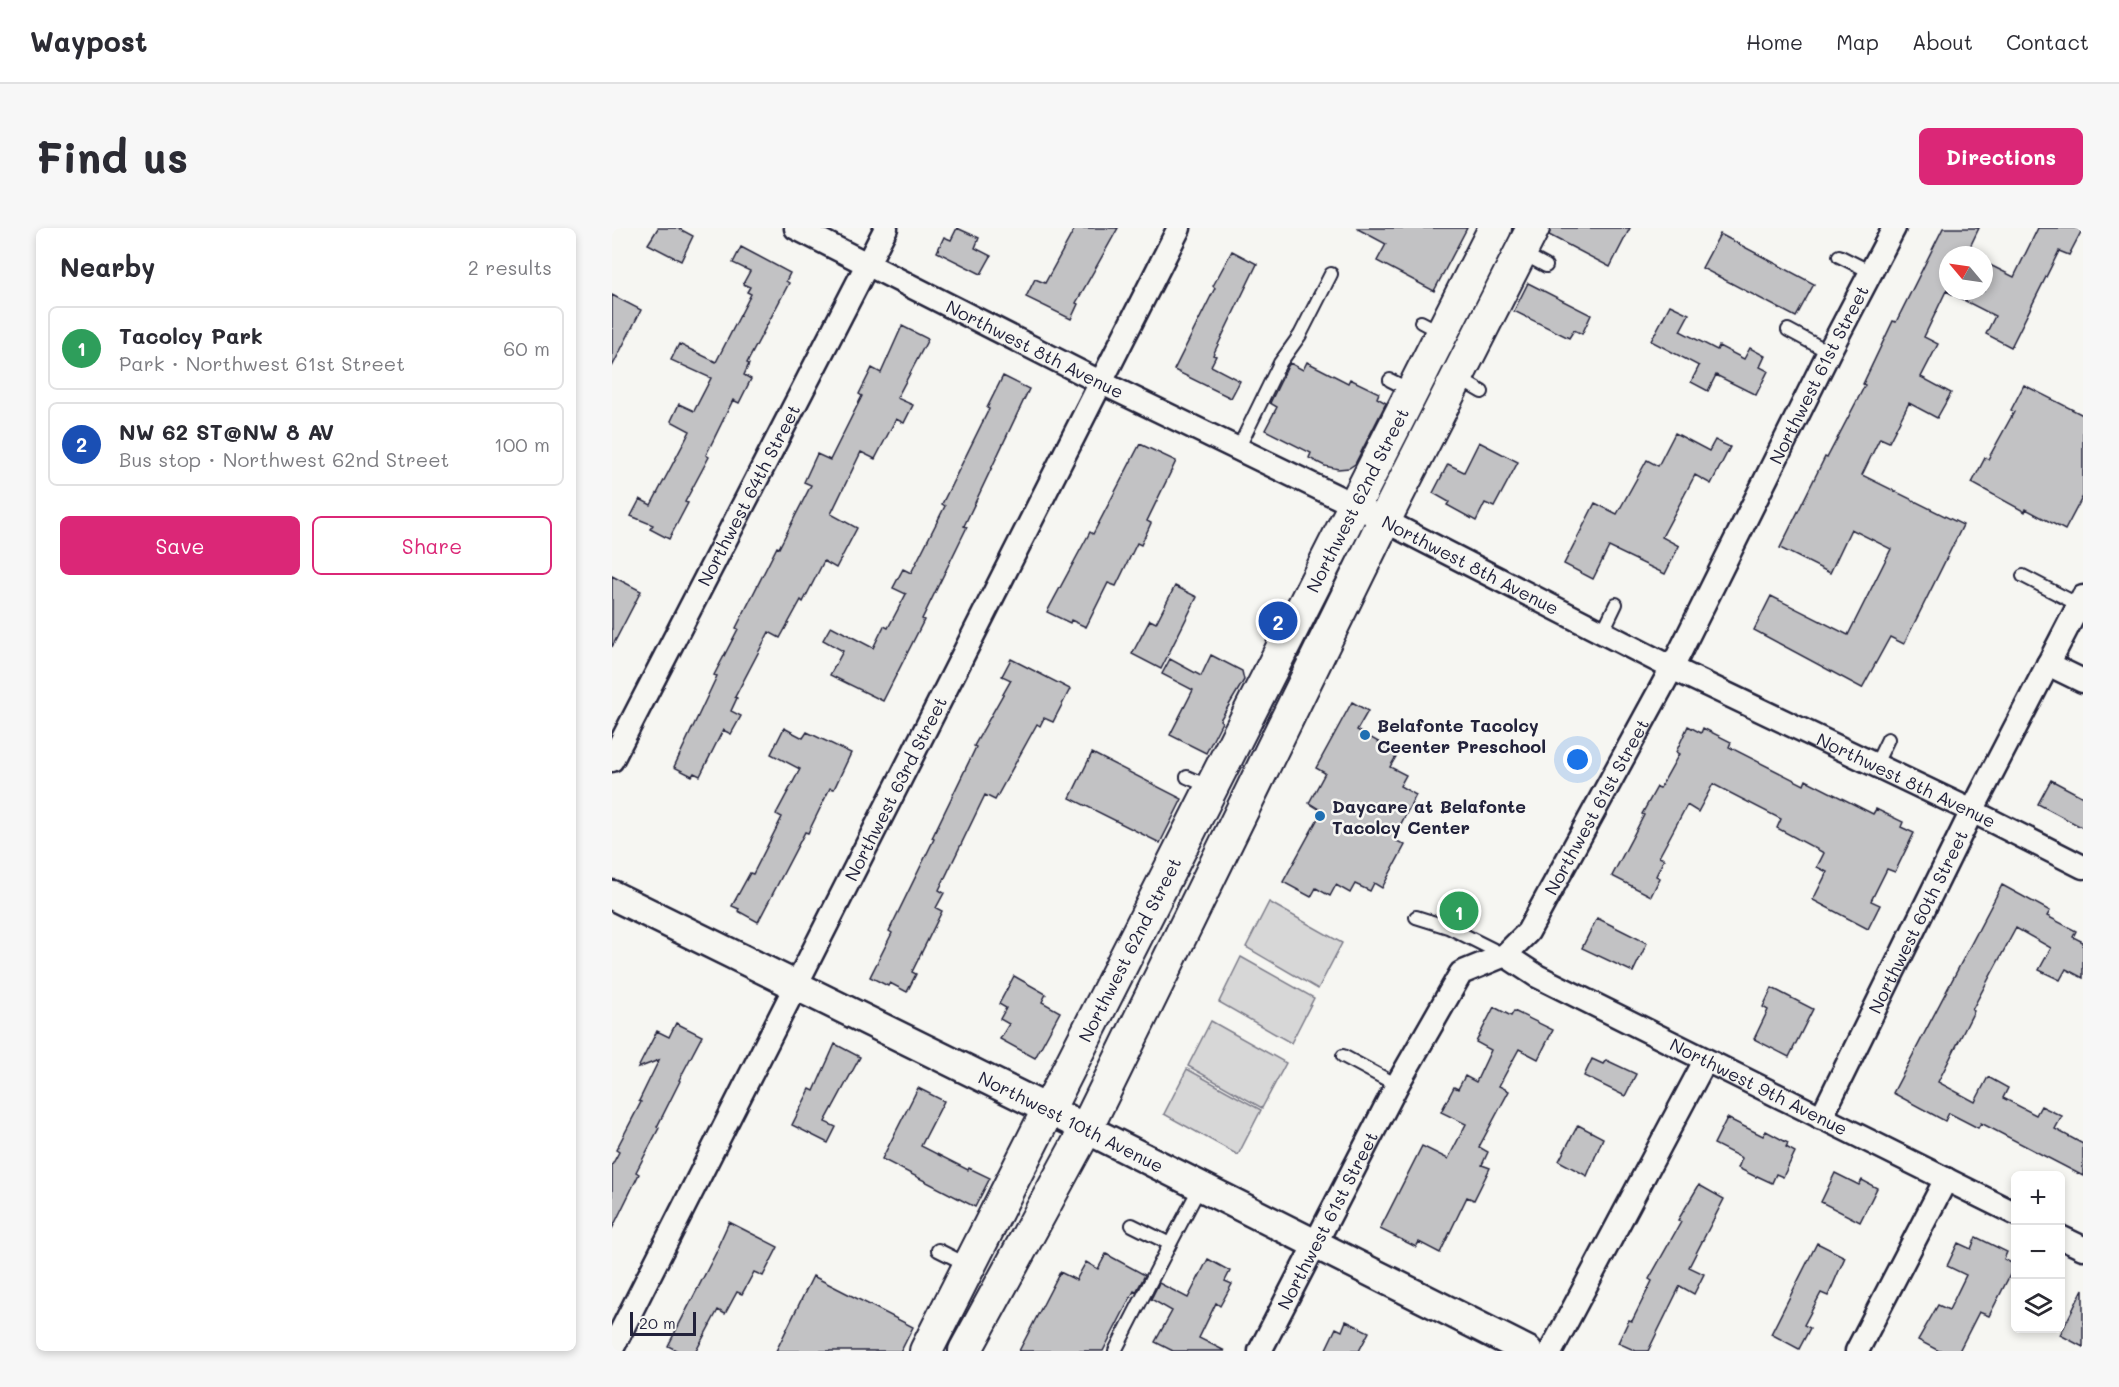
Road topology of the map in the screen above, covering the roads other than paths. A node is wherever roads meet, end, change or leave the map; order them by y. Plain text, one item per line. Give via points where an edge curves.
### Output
1 (796, 228) edge
2 (886, 228) edge
3 (1179, 228) edge
4 (1495, 228) edge
5 (1894, 228) edge
6 (1533, 249) edge
7 (1839, 256) dead end
8 (868, 263) junction
9 (1871, 272) junction
10 (1331, 274) dead end
11 (1788, 330) dead end
12 (1829, 352) junction
13 (1100, 382) junction
14 (1238, 449) junction
15 (1354, 505) junction
16 (1384, 521) junction
17 (2023, 576) dead end
18 (2081, 601) edge
19 (1616, 604) dead end
20 (1603, 631) junction
21 (2048, 664) junction
22 (1672, 668) junction
23 (2083, 681) edge
24 (1888, 739) dead end
25 (612, 760) edge
26 (1875, 766) junction
27 (1972, 811) junction
28 (2083, 867) edge
29 (612, 895) edge
30 (1416, 917) dead end
31 (1505, 955) junction
32 (796, 987) junction
33 (1343, 1056) dead end
34 (1705, 1061) junction
35 (1397, 1084) junction
36 (1049, 1110) junction
37 (1821, 1118) junction
38 (1086, 1129) junction
39 (1946, 1179) junction
40 (1200, 1187) junction
41 (2011, 1212) edge
42 (1132, 1225) dead end
43 (2065, 1239) edge
44 (1170, 1244) junction
45 (1315, 1245) junction
46 (2083, 1248) edge
47 (938, 1250) dead end
48 (969, 1266) junction
49 (612, 1349) edge
50 (926, 1351) edge
51 (965, 1351) edge
52 (1115, 1351) edge
53 (1260, 1351) edge
54 (1528, 1351) edge
55 (1551, 1351) edge
56 (1857, 1351) edge

1 - 8 street, Northwest 8th Avenue
2 - 8 street, Northwest 64th Street
3 - 13 street, Northwest 63rd Street
4 - 15 main road, Northwest 62nd Street via 1431,327 1401,386
5 - 9 street, Northwest 61st Street
6 - 16 main road, Northwest 62nd Street via 1469,385
7 - 9 lane
8 - 13 street, Northwest 8th Avenue
8 - 25 street, Northwest 64th Street
9 - 12 street, Northwest 61st Street
10 - 14 lane via 1300,335 1280,363
11 - 12 lane
12 - 22 street, Northwest 61st Street
13 - 14 street, Northwest 8th Avenue
13 - 32 street, Northwest 63rd Street
14 - 15 street, Northwest 8th Avenue
15 - 16 street, Northwest 8th Avenue
15 - 36 main road, Northwest 62nd Street via 1199,782
16 - 20 street, Northwest 8th Avenue
16 - 38 main road, Northwest 62nd Street
17 - 18 lane
18 - 21 street, Northwest 60th Street
19 - 20 lane
20 - 22 street, Northwest 8th Avenue
21 - 23 street
21 - 27 street, Northwest 60th Street
22 - 26 street, Northwest 8th Avenue
22 - 31 street, Northwest 61st Street via 1528,932
24 - 26 lane
26 - 27 street, Northwest 8th Avenue
27 - 28 street, Northwest 8th Avenue
27 - 37 street, Northwest 60th Street
29 - 32 street, Northwest 10th Avenue
30 - 31 lane via 1448,927
31 - 34 street, Northwest 9th Avenue via 1537,976
31 - 35 street, Northwest 61st Street via 1461,973
32 - 36 street, Northwest 10th Avenue
32 - 49 street, Northwest 63rd Street
33 - 35 lane
34 - 37 street, Northwest 9th Avenue
34 - 55 street
35 - 45 street, Northwest 61st Street
36 - 38 street, Northwest 10th Avenue
36 - 48 main road, Northwest 62nd Street
37 - 39 street, Northwest 9th Avenue
38 - 40 street, Northwest 10th Avenue
38 - 51 main road, Northwest 62nd Street
39 - 41 street, Northwest 9th Avenue
39 - 56 street
40 - 44 lane
40 - 45 street, Northwest 10th Avenue
42 - 44 lane
43 - 46 street
44 - 52 lane
45 - 53 street, Northwest 61st Street
45 - 54 street, Northwest 10th Avenue
47 - 48 lane
48 - 50 main road, Northwest 62nd Street

